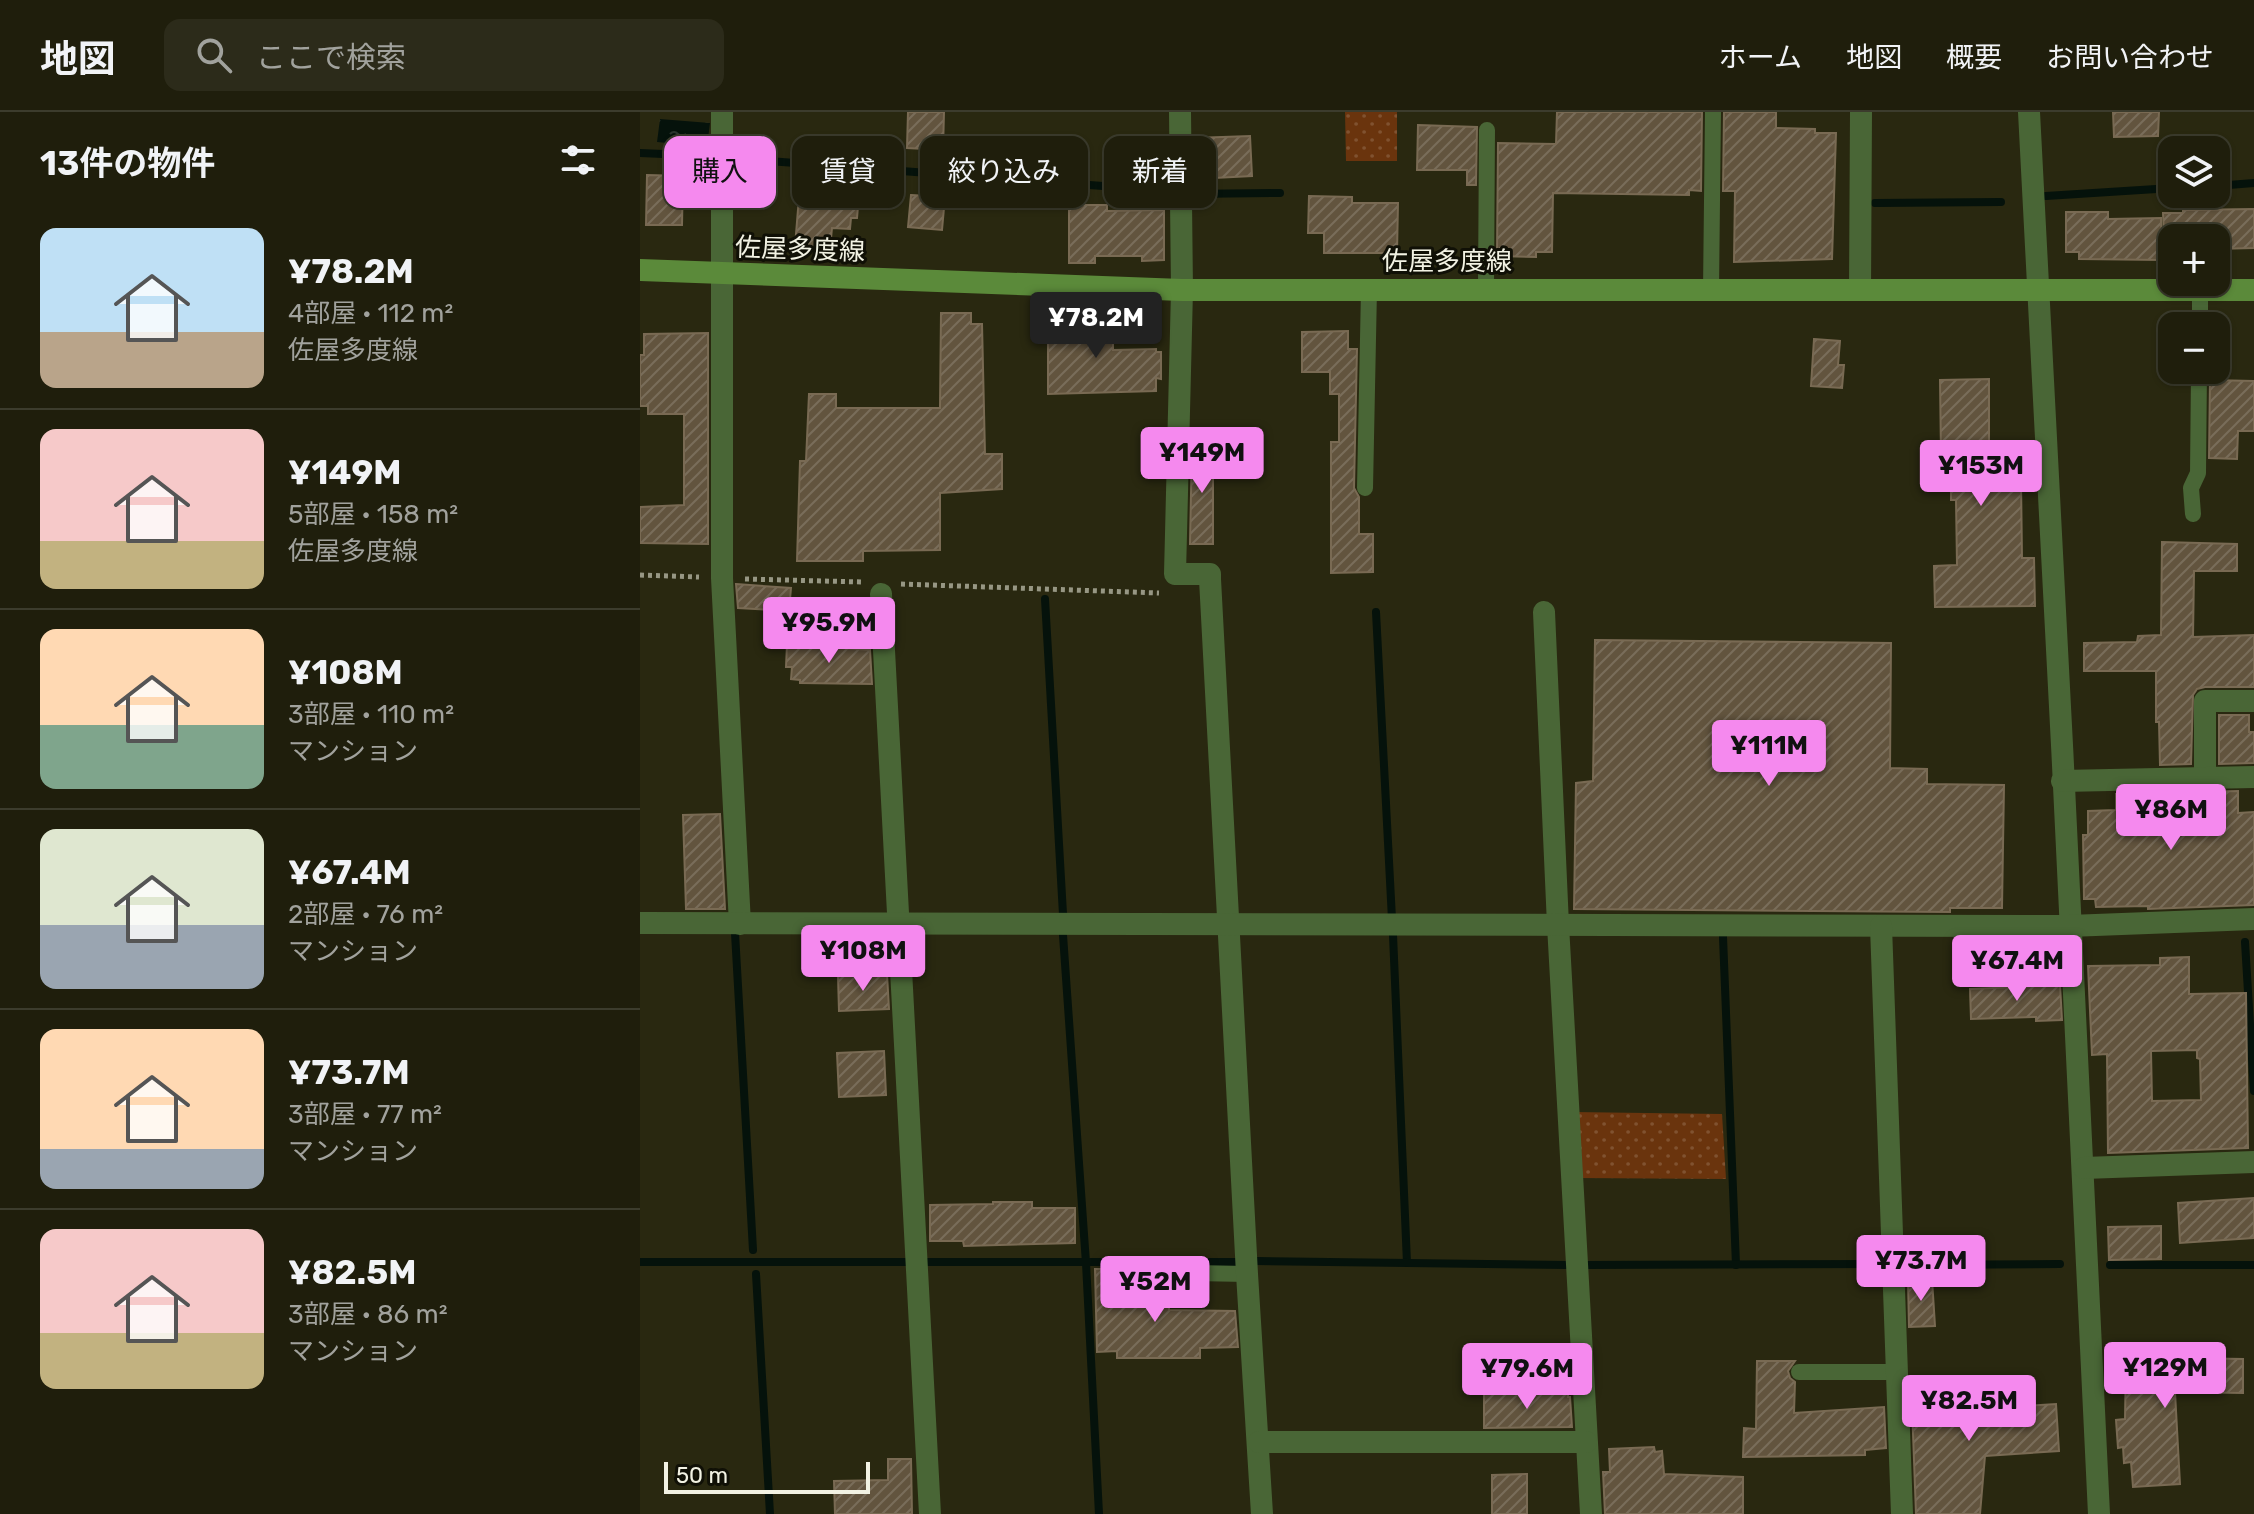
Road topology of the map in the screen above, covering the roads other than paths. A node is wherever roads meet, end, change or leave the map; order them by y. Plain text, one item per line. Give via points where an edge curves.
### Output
1 (722, 112) edge
2 (1180, 112) edge
3 (1713, 112) edge
4 (1861, 112) edge
5 (2029, 112) edge
6 (1487, 130) dead end
7 (640, 270) edge
8 (722, 275) junction
9 (1369, 289) junction
10 (1182, 290) junction
11 (1486, 290) junction
12 (1711, 290) junction
13 (1860, 290) junction
14 (2038, 290) junction
15 (2158, 290) edge
16 (2230, 290) edge
17 (2254, 290) edge
18 (2199, 384) edge
19 (1365, 488) dead end
20 (2193, 514) dead end
21 (881, 586) road end
22 (1544, 612) dead end
23 (2254, 701) edge
24 (2254, 777) edge
25 (2205, 778) junction
26 (2062, 781) junction
27 (2254, 919) edge
28 (640, 923) edge
29 (740, 924) junction
30 (898, 925) junction
31 (1230, 925) junction
32 (1558, 925) junction
33 (1881, 926) junction
34 (2069, 926) junction
35 (2254, 1162) edge
36 (2084, 1168) junction
37 (1140, 1272) dead end
38 (1247, 1274) junction
39 (1799, 1372) dead end
40 (1897, 1372) junction
41 (1259, 1442) junction
42 (1586, 1442) junction
43 (930, 1514) edge
44 (1262, 1514) edge
45 (1591, 1514) edge
46 (1902, 1514) edge
47 (2099, 1514) edge

1 - 8 street
2 - 10 street
3 - 12 lane
4 - 13 street
5 - 14 street
6 - 11 lane
7 - 8 main road, 佐屋多度線
8 - 10 main road, 佐屋多度線
8 - 29 street via 722,571
9 - 10 main road, 佐屋多度線
9 - 11 main road, 佐屋多度線
9 - 19 lane
10 - 31 street via 1175,574 1210,574
11 - 12 main road, 佐屋多度線
12 - 13 main road, 佐屋多度線
13 - 14 main road, 佐屋多度線
14 - 15 main road, 佐屋多度線
14 - 26 street
16 - 17 main road, 佐屋多度線
18 - 20 lane
21 - 30 street
22 - 32 street
23 - 25 street via 2205,701
24 - 25 street
25 - 26 street
26 - 34 street
27 - 34 street
28 - 29 street
29 - 30 street
30 - 31 street
30 - 43 street
31 - 32 street
31 - 38 street
32 - 33 street
32 - 42 street
33 - 34 street
33 - 40 street
34 - 36 street
35 - 36 street
36 - 47 street
37 - 38 lane
38 - 41 street
39 - 40 lane
40 - 46 street
41 - 42 street
41 - 44 street
42 - 45 street

